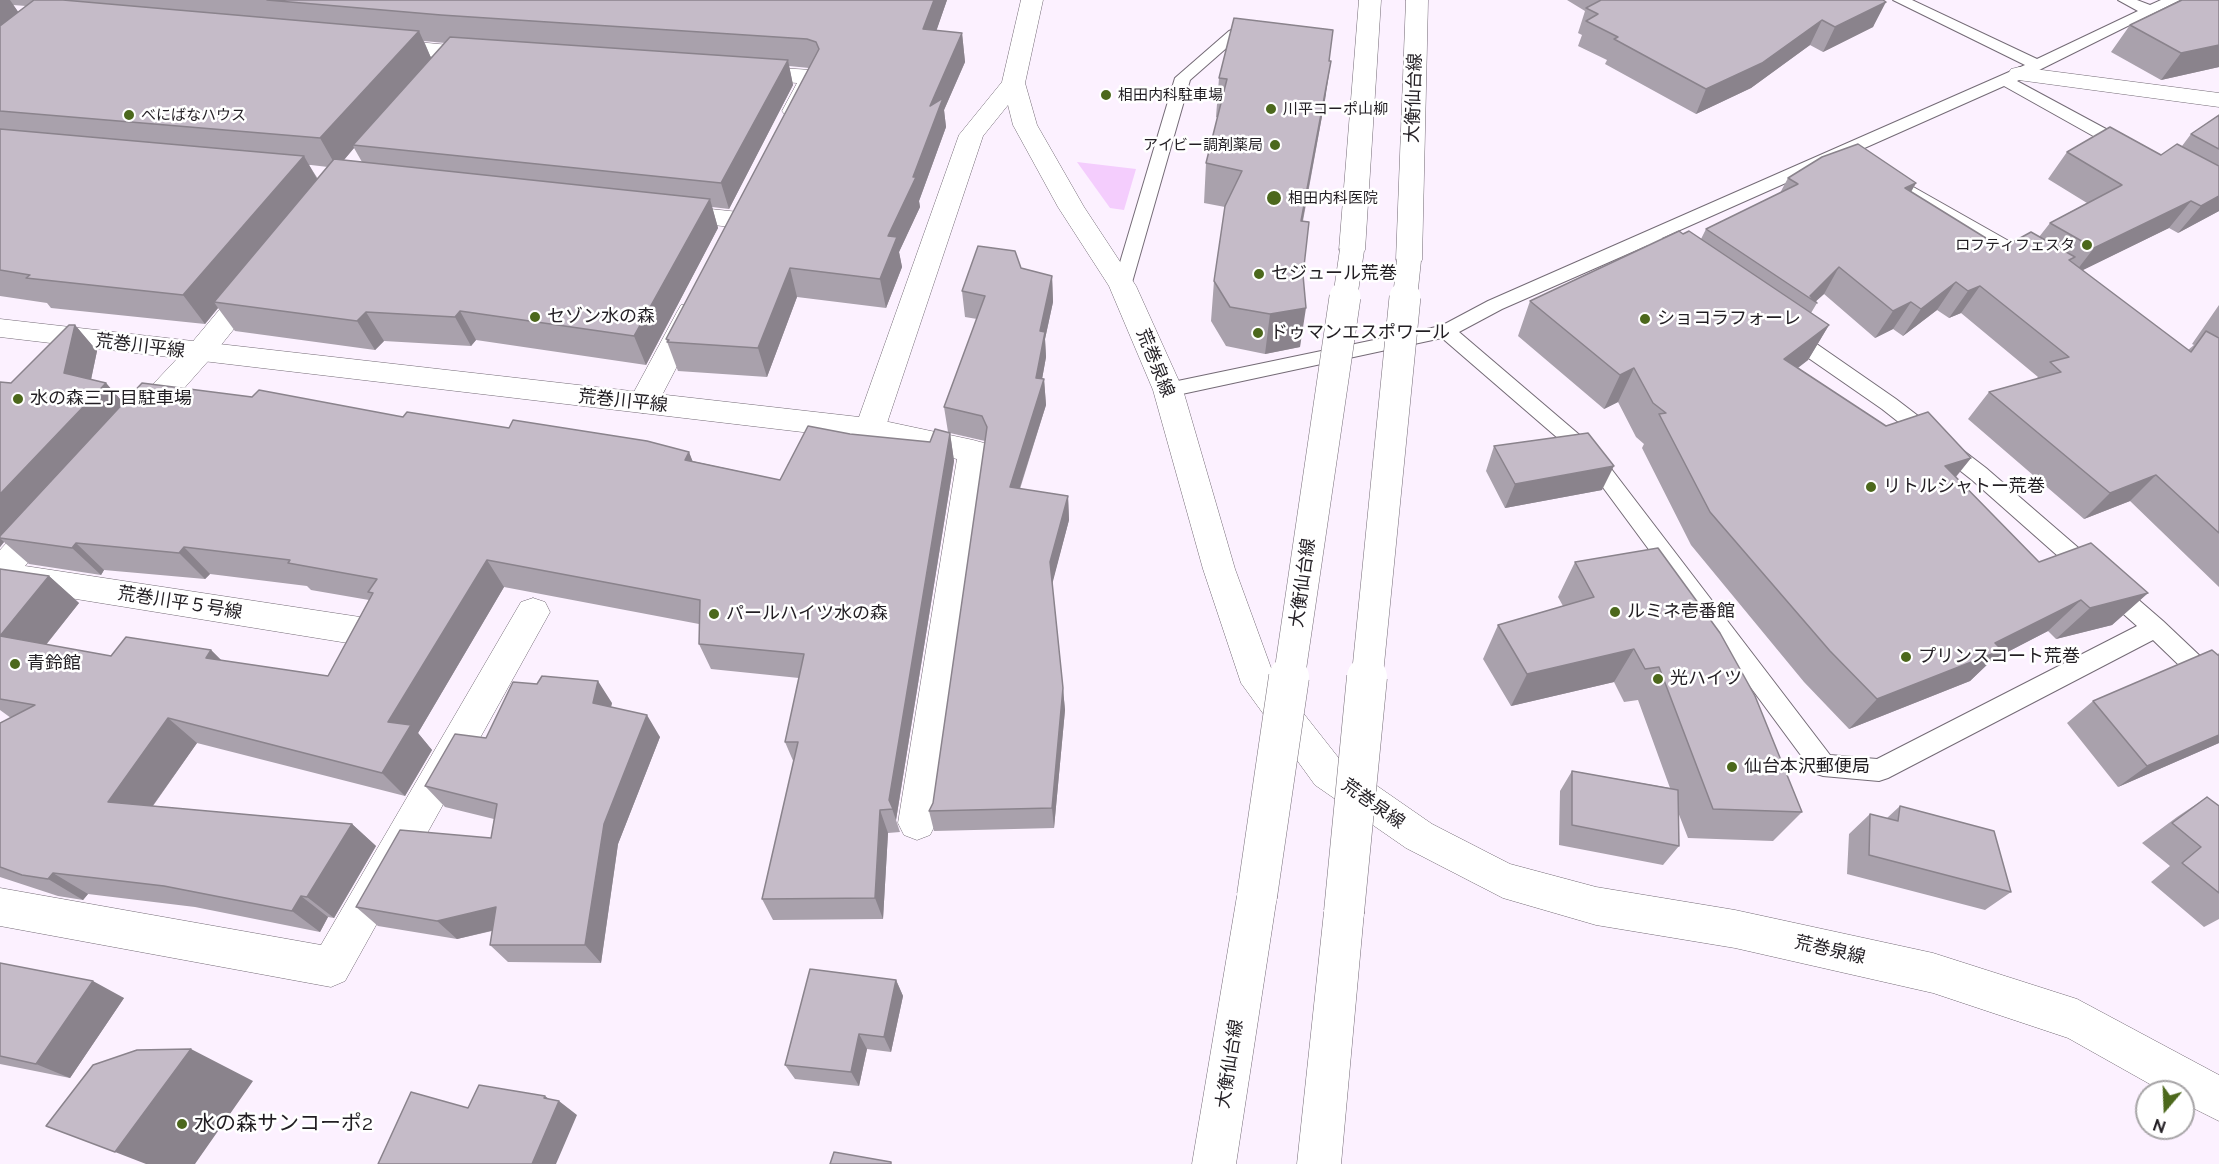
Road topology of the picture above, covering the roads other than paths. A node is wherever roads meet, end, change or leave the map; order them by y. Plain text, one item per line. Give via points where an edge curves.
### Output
1 (1032, 0) edge
2 (1370, 0) edge
3 (1417, 0) edge
4 (1900, 0) edge
5 (2125, 0) edge
6 (2173, 0) edge
7 (2151, 11) junction
8 (1233, 34) edge
9 (360, 44) edge
10 (454, 53) junction
11 (502, 56) edge
12 (728, 71) edge
13 (2020, 73) junction
14 (431, 80) edge
15 (1013, 83) junction
16 (2219, 100) edge
17 (786, 128) edge
18 (1842, 152) junction
19 (2137, 153) edge
20 (646, 210) edge
21 (739, 220) edge
22 (1649, 237) junction
23 (275, 261) edge
24 (1697, 270) edge
25 (2048, 271) edge
26 (1122, 286) junction
27 (701, 291) edge
28 (1773, 324) edge
29 (0, 328) edge
30 (1446, 331) junction
31 (199, 353) junction
32 (1167, 390) junction
33 (643, 404) junction
34 (870, 429) junction
35 (120, 440) edge
36 (64, 502) edge
37 (0, 574) edge
38 (533, 612) dead end
39 (2155, 628) junction
40 (360, 631) edge
41 (2219, 688) edge
42 (917, 824) dead end
43 (0, 907) edge
44 (2219, 1099) edge
45 (1214, 1164) edge
46 (1318, 1164) edge

1 - 15 street, 荒巻泉線
2 - 45 street, 大衡仙台線, bridge via 1352,250
3 - 46 street, 大衡仙台線, bridge via 1409,260
4 - 13 lane
5 - 7 lane
6 - 7 lane
7 - 13 lane
8 - 26 lane via 1183,78
9 - 10 street
10 - 11 street
10 - 14 street
12 - 17 street via 812,77
13 - 16 street
13 - 18 lane
13 - 19 lane
15 - 26 street, 荒巻泉線 via 1025,125
15 - 34 street via 971,135
18 - 22 lane
18 - 25 lane
20 - 21 street
22 - 24 lane
22 - 30 lane via 1495,305
23 - 31 street
26 - 32 street, 荒巻泉線
27 - 33 street
28 - 39 lane via 1889,404 1979,474
29 - 31 street, 荒巻川平線
30 - 32 lane
30 - 39 lane via 1589,454 1823,765 1879,770
31 - 33 street, 荒巻川平線
31 - 35 street
32 - 44 street, 荒巻泉線 via 1219,569 1259,682 1328,773 1419,836 1503,879 1585,903 1735,929 1933,973 2077,1020
33 - 34 street, 荒巻川平線
34 - 42 street, 荒巻川平線 via 973,451
36 - 37 street
37 - 40 street, 荒巻川平５号線
38 - 43 street via 331,967
39 - 41 lane

